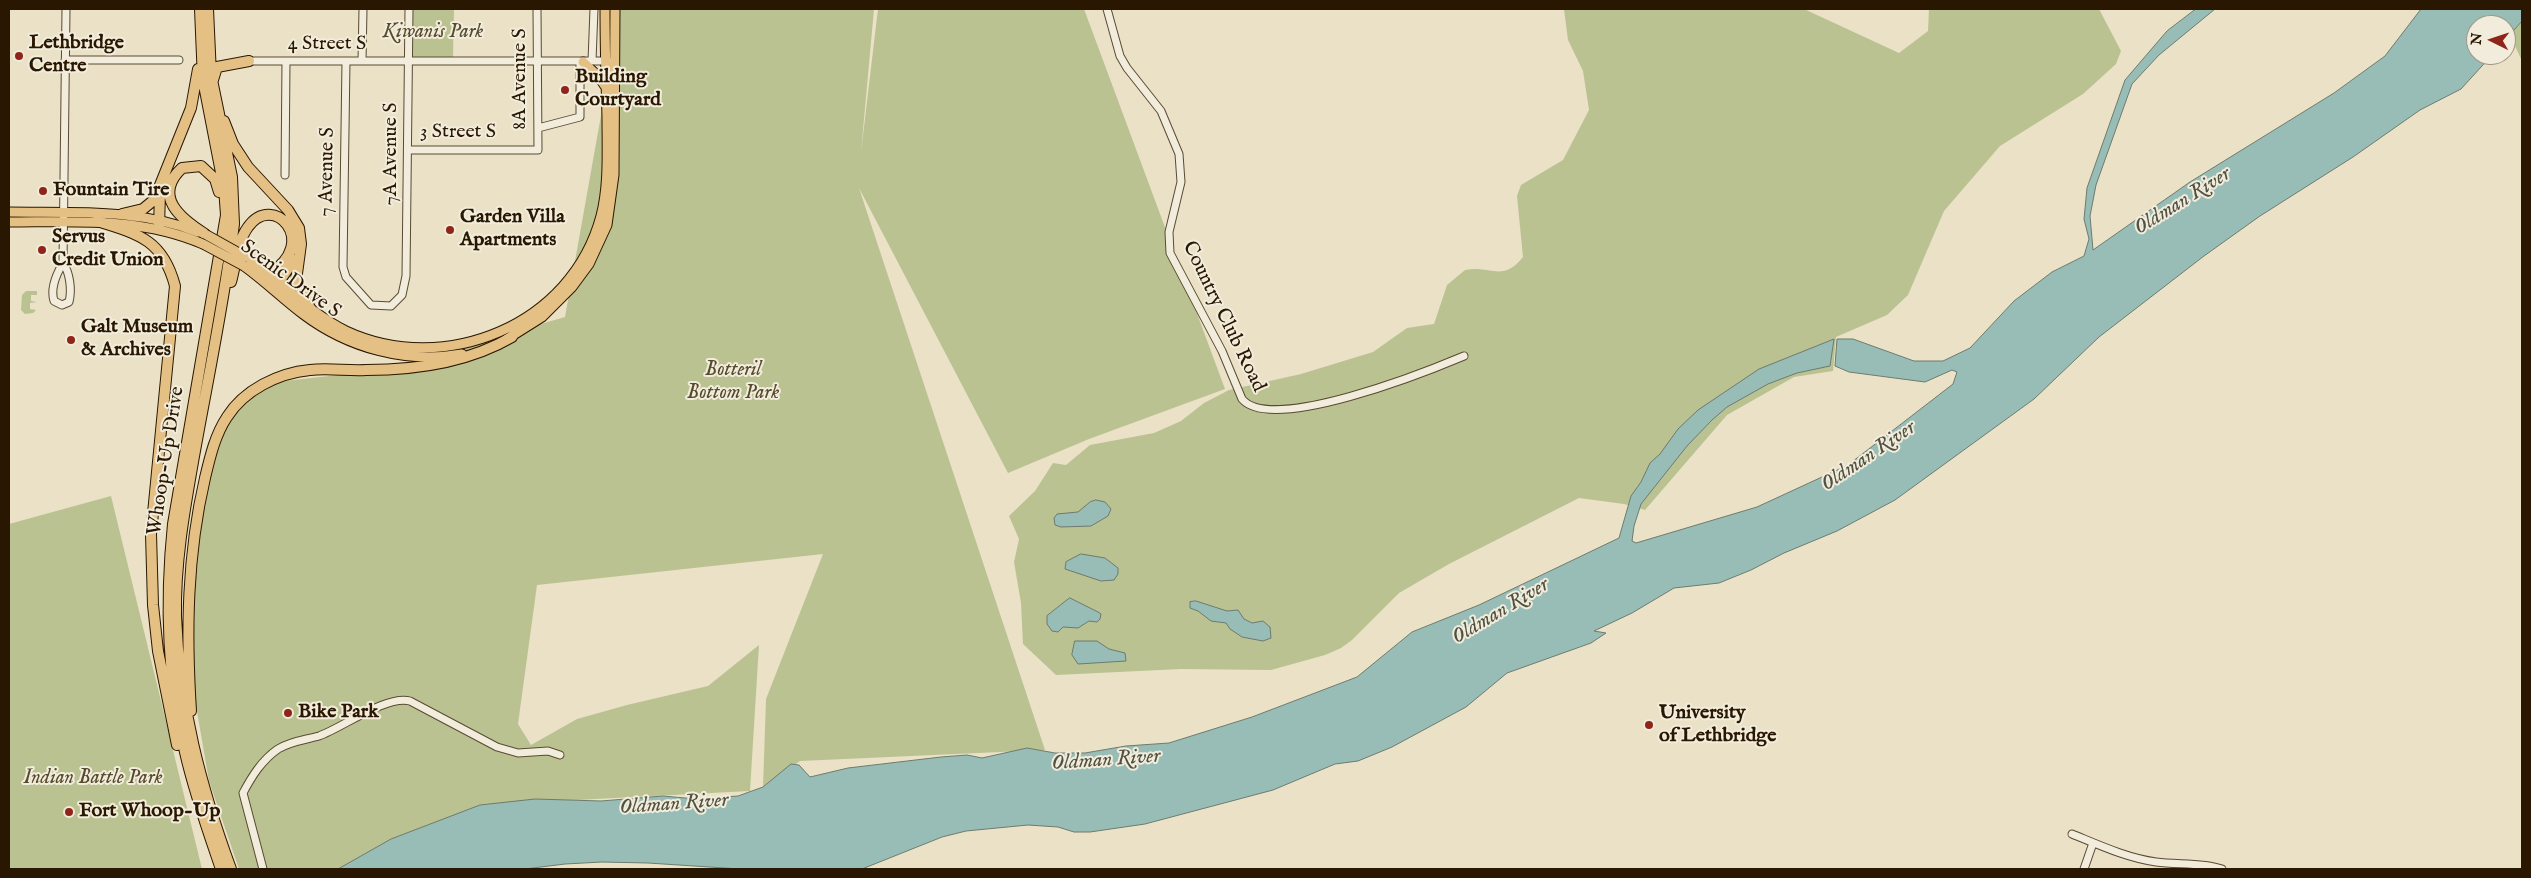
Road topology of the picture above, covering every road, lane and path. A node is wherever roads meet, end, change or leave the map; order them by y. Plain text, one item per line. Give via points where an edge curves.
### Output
1 (66, 9) edge
2 (200, 9) edge
3 (208, 9) edge
4 (363, 9) edge
5 (409, 9) edge
6 (537, 9) edge
7 (594, 9) edge
8 (606, 9) edge
9 (615, 9) edge
10 (1107, 9) edge
11 (209, 46) junction
12 (201, 56) junction
13 (65, 60) junction
14 (179, 60) dead end
15 (249, 61) junction
16 (286, 61) junction
17 (346, 61) junction
18 (362, 61) junction
19 (538, 61) junction
20 (610, 61) junction
21 (408, 62) junction
22 (585, 62) junction
23 (212, 84) junction
24 (606, 89) junction
25 (214, 99) junction
26 (538, 128) junction
27 (408, 150) junction
28 (538, 150) joint
29 (285, 175) dead end
30 (162, 176) junction
31 (9, 212) edge
32 (122, 214) junction
33 (64, 218) junction
34 (97, 221) junction
35 (9, 222) edge
36 (159, 224) junction
37 (204, 239) junction
38 (300, 251) junction
39 (245, 261) junction
40 (63, 263) junction
41 (269, 274) junction
42 (277, 286) junction
43 (401, 298) joint
44 (310, 308) junction
45 (209, 318) junction
46 (512, 337) junction
47 (212, 355) junction
48 (1464, 356) dead end
49 (194, 749) junction
50 (560, 755) dead end
51 (2072, 834) dead end
52 (2093, 843) junction
53 (2188, 867) edge
54 (220, 869) edge
55 (231, 869) edge
56 (263, 869) edge
57 (2084, 869) edge
58 (2222, 869) edge

1 - 13 street
2 - 12 highway
3 - 11 highway, Whoop-Up Drive
4 - 18 street
5 - 21 street, 7A Avenue S
6 - 19 street, 8A Avenue S
7 - 22 street
8 - 20 main road, Scenic Drive S
9 - 20 main road, Scenic Drive S
10 - 48 street, Country Club Road via 1120,56 1161,111 1179,154 1181,182 1168,232 1170,253 1222,351 1242,399 1248,405 1265,410 1317,405 1404,380
11 - 15 highway via 216,57
11 - 23 highway, Whoop-Up Drive
12 - 30 highway via 190,108
12 - 45 highway, Whoop-Up Drive via 205,96 226,202
13 - 14 street
13 - 33 street
15 - 16 street, 4 Street S
15 - 23 highway via 217,67
16 - 17 street, 4 Street S
16 - 29 street
17 - 18 street, 4 Street S
17 - 43 street, 7 Avenue S via 345,275 373,306 391,306
18 - 21 street, 4 Street S
19 - 21 street, 4 Street S
19 - 22 street, 4 Street S
19 - 26 street, 8A Avenue S
20 - 22 street, 4 Street S
20 - 24 main road, Scenic Drive S
20 - 46 main road, Scenic Drive S via 614,174 607,226 589,264 572,287 542,317
21 - 27 street, 7A Avenue S
22 - 24 main road
22 - 26 street via 580,117
23 - 25 highway, Whoop-Up Drive
24 - 44 main road, Scenic Drive S via 607,175 598,228 562,287 528,317 507,330 477,341 456,346 415,348 372,340 345,330
25 - 38 highway via 244,161 295,219 301,235
25 - 47 highway, Whoop-Up Drive via 232,177 235,209
26 - 28 street, 8A Avenue S
27 - 28 street, 3 Street S
27 - 43 street, 7A Avenue S via 408,244 406,280
30 - 32 highway via 154,200 148,206
30 - 36 highway
31 - 33 main road, Scenic Drive S
32 - 33 main road, Scenic Drive S
32 - 36 main road, Scenic Drive S
33 - 34 main road, Scenic Drive S
33 - 35 main road, Scenic Drive S
33 - 40 street
34 - 36 main road, Scenic Drive S
34 - 54 highway via 132,232 156,247 168,264 175,286 152,511 153,605 171,722
36 - 37 main road, Scenic Drive S
37 - 39 main road, Scenic Drive S, bridge
37 - 45 highway via 172,207 172,180 182,168 189,166 201,166 211,173 220,196
38 - 42 highway
38 - 44 highway via 296,280
39 - 41 main road, Scenic Drive S
39 - 42 main road, Scenic Drive S
40 - 40 street via 52,294 54,301 62,305 69,302 70,297 67,269
41 - 42 main road, Scenic Drive S
41 - 47 highway via 283,265 290,253 293,234 279,217 263,215 249,225 243,235
42 - 44 main road, Scenic Drive S
42 - 46 main road, Scenic Drive S via 304,314 338,336 388,354 445,356 476,350
45 - 54 highway, Whoop-Up Drive via 174,524 168,568 167,614 170,661 181,732
46 - 49 highway via 488,350 414,367 289,373 252,392 227,417 210,456 189,576 188,645
47 - 49 highway, Whoop-Up Drive via 182,527 177,585 179,666
49 - 55 highway, Whoop-Up Drive
50 - 56 street via 518,753 497,748 410,701 398,700 350,719 319,736 292,742 262,762 243,793
51 - 52 street
52 - 53 street via 2146,860
52 - 57 street
53 - 58 street

